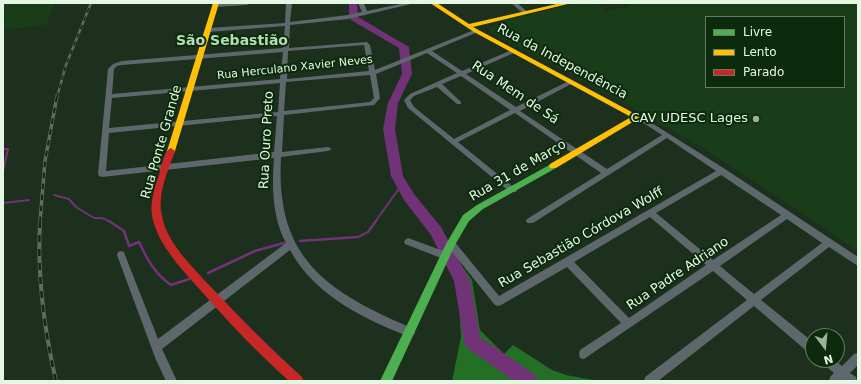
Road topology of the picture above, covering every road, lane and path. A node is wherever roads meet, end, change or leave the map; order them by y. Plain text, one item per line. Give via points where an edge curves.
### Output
1 (247, 3) edge
2 (289, 3) edge
3 (361, 3) edge
4 (412, 3) edge
5 (433, 3) edge
6 (514, 3) edge
7 (569, 3) edge
8 (216, 4) edge
9 (365, 13) junction
10 (526, 13) junction
11 (288, 24) junction
12 (472, 28) junction
13 (208, 30) junction
14 (286, 49) junction
15 (427, 50) junction
16 (514, 51) junction
17 (200, 56) junction
18 (372, 72) junction
19 (462, 74) junction
20 (284, 80) junction
21 (571, 82) junction
22 (438, 84) junction
23 (190, 89) junction
24 (109, 96) junction
25 (459, 103) dead end
26 (515, 110) junction
27 (281, 114) junction
28 (637, 117) junction
29 (179, 124) junction
30 (106, 131) junction
31 (667, 135) junction
32 (453, 142) junction
33 (328, 149) dead end
34 (577, 152) junction
35 (278, 155) junction
36 (166, 167) junction
37 (722, 171) junction
38 (607, 173) junction
39 (513, 190) junction
40 (650, 213) junction
41 (787, 215) junction
42 (530, 221) dead end
43 (408, 242) dead end
44 (828, 242) junction
45 (290, 245) junction
46 (450, 245) junction
47 (121, 254) dead end
48 (446, 256) junction
49 (567, 261) junction
50 (858, 262) edge
51 (713, 266) junction
52 (217, 300) junction
53 (754, 300) junction
54 (628, 324) junction
55 (410, 332) junction
56 (805, 342) edge
57 (157, 346) junction
58 (584, 354) dead end
59 (858, 358) edge
60 (836, 368) edge
61 (842, 373) junction
62 (172, 381) edge
63 (298, 381) edge
64 (386, 381) edge
65 (649, 381) edge
66 (834, 381) edge
67 (852, 381) edge

1 - 8 street
2 - 11 street, Rua Ouro Preto
3 - 9 street
4 - 9 street
5 - 12 main road, Rua da Independência
6 - 10 street
7 - 10 main road
8 - 13 main road, Rua Ponte Grande
9 - 11 street
10 - 12 main road
11 - 13 street
11 - 14 street, Rua Ouro Preto
12 - 15 street, Rua Herculano Xavier Neves
12 - 16 main road, Rua da Independência
13 - 17 main road, Rua Ponte Grande
14 - 17 street
14 - 18 street via 365,43
14 - 20 street, Rua Ouro Preto
15 - 18 street, Rua Herculano Xavier Neves
15 - 19 street, Rua Mem de Sá
16 - 19 street
16 - 21 main road, Rua da Independência
17 - 23 main road, Rua Ponte Grande
17 - 24 street via 115,65 111,69
18 - 20 street, Rua Herculano Xavier Neves
18 - 27 street via 377,98 372,104
19 - 22 street
19 - 26 street, Rua Mem de Sá
20 - 23 street, Rua Herculano Xavier Neves
20 - 27 street, Rua Ouro Preto
21 - 26 street
21 - 28 main road, Rua da Independência
22 - 25 street
22 - 32 street via 412,95 407,100 411,108
23 - 24 street, Rua Herculano Xavier Neves
23 - 29 main road, Rua Ponte Grande
24 - 30 street
26 - 32 street
26 - 34 street, Rua Mem de Sá
27 - 29 street
27 - 35 street, Rua Ouro Preto
28 - 31 street, Rua da Independência
28 - 34 main road, Rua 31 de Março
29 - 30 street
29 - 36 main road, Rua Ponte Grande
30 - 36 street via 102,174
31 - 37 street, Rua da Independência
31 - 38 street
32 - 39 street
33 - 35 street
34 - 38 street, Rua Mem de Sá
34 - 39 main road, Rua 31 de Março
35 - 36 street
35 - 45 street, Rua Ouro Preto via 278,199
36 - 52 main road, Rua Ponte Grande via 156,210 157,219 186,265
37 - 40 street, Rua Sebastião Córdova Wolff
37 - 41 street, Rua da Independência
38 - 42 street
39 - 46 main road, Rua 31 de Março via 472,212
40 - 49 street, Rua Sebastião Córdova Wolff
40 - 51 street
41 - 44 street, Rua da Independência
41 - 51 street, Rua Padre Adriano
43 - 48 street
44 - 50 street, Rua da Independência
44 - 53 street
45 - 52 street
45 - 55 street, Rua Ouro Preto via 322,284 344,301
46 - 48 main road, Rua 31 de Março
46 - 49 street, Rua Sebastião Córdova Wolff via 498,302
47 - 57 street
48 - 55 main road, Rua 31 de Março
49 - 54 street
51 - 53 street
51 - 54 street, Rua Padre Adriano
52 - 57 street
52 - 63 main road, Rua Ponte Grande
53 - 56 street
53 - 65 street
54 - 58 street, Rua Padre Adriano
55 - 64 main road, Rua 31 de Março
57 - 62 street
59 - 61 street
60 - 61 street
61 - 66 street
61 - 67 street

